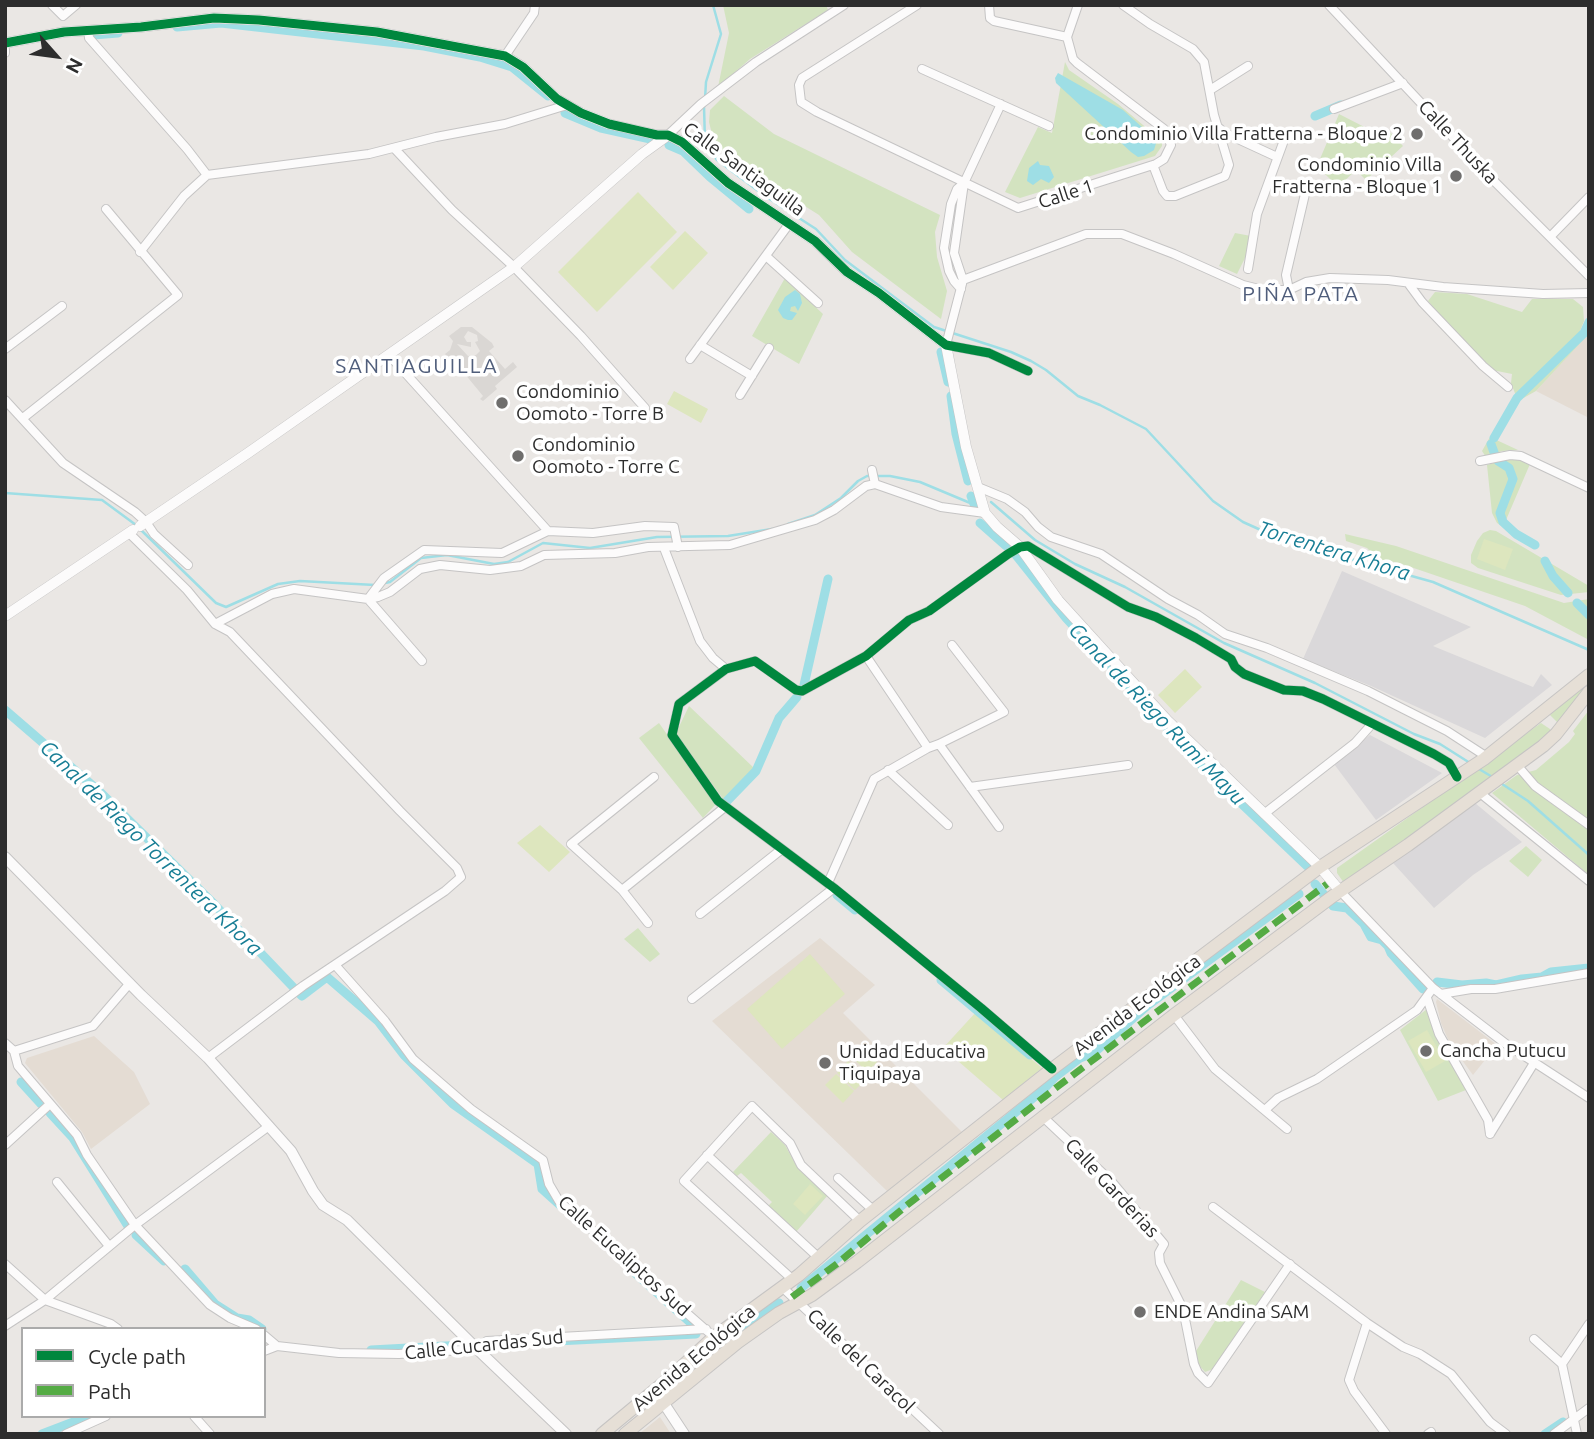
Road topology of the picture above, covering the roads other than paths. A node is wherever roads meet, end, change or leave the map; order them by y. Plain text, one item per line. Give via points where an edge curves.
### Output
1 (52, 5) edge
2 (76, 5) edge
3 (535, 5) edge
4 (844, 5) edge
5 (917, 5) edge
6 (989, 5) edge
7 (1078, 5) edge
8 (1123, 5) edge
9 (1329, 5) edge
10 (63, 16) junction
11 (88, 30) junction
12 (64, 32) junction
13 (1068, 37) junction
14 (5, 43) edge
15 (505, 56) junction
16 (1248, 66) dead end
17 (922, 69) dead end
18 (1403, 83) junction
19 (1210, 90) junction
20 (1001, 104) junction
21 (567, 105) junction
22 (1334, 109) dead end
23 (1049, 126) dead end
24 (1218, 127) junction
25 (668, 135) junction
26 (1283, 142) dead end
27 (394, 148) junction
28 (1224, 151) junction
29 (1276, 159) junction
30 (1153, 165) junction
31 (207, 175) junction
32 (964, 183) junction
33 (1305, 194) dead end
34 (1589, 197) edge
35 (106, 209) dead end
36 (789, 224) junction
37 (1550, 237) junction
38 (140, 252) junction
39 (766, 256) junction
40 (514, 267) junction
41 (1248, 269) dead end
42 (1589, 276) edge
43 (1408, 283) junction
44 (962, 284) junction
45 (1289, 290) junction
46 (1589, 293) edge
47 (818, 303) dead end
48 (62, 306) dead end
49 (947, 343) junction
50 (700, 345) junction
51 (769, 348) dead end
52 (5, 349) edge
53 (390, 355) junction
54 (690, 359) dead end
55 (1028, 371) dead end
56 (752, 376) junction
57 (1508, 387) dead end
58 (740, 396) dead end
59 (5, 400) edge
60 (645, 408) dead end
61 (23, 418) junction
62 (1480, 461) dead end
63 (1589, 488) edge
64 (978, 489) junction
65 (984, 508) junction
66 (137, 528) junction
67 (548, 531) junction
68 (678, 547) junction
69 (1020, 547) junction
70 (664, 548) junction
71 (188, 565) dead end
72 (368, 599) junction
73 (5, 616) edge
74 (215, 624) junction
75 (952, 645) dead end
76 (866, 656) junction
77 (422, 661) dead end
78 (726, 669) junction
79 (1589, 675) edge
80 (1589, 692) edge
81 (1541, 715) junction
82 (1372, 724) junction
83 (1556, 734) junction
84 (939, 744) junction
85 (928, 748) junction
86 (1486, 758) junction
87 (1128, 765) dead end
88 (1517, 765) junction
89 (888, 770) junction
90 (1460, 775) junction
91 (654, 777) dead end
92 (970, 787) junction
93 (1483, 790) junction
94 (725, 807) junction
95 (1264, 814) junction
96 (948, 825) dead end
97 (1589, 825) edge
98 (999, 827) dead end
99 (782, 849) junction
100 (5, 857) edge
101 (1320, 867) junction
102 (1589, 881) edge
103 (831, 886) junction
104 (622, 890) junction
105 (1340, 891) junction
106 (700, 915) dead end
107 (648, 923) dead end
108 (336, 966) junction
109 (1589, 973) edge
110 (130, 984) junction
111 (1433, 988) junction
112 (1441, 994) junction
113 (1427, 998) junction
114 (692, 999) dead end
115 (1174, 1015) junction
116 (5, 1043) edge
117 (14, 1051) junction
118 (208, 1058) junction
119 (1534, 1063) junction
120 (1052, 1069) junction
121 (1589, 1098) edge
122 (50, 1104) junction
123 (1266, 1110) junction
124 (1042, 1116) junction
125 (269, 1126) junction
126 (1287, 1129) dead end
127 (5, 1145) edge
128 (708, 1155) junction
129 (838, 1178) dead end
130 (57, 1182) dead end
131 (1213, 1207) dead end
132 (874, 1211) junction
133 (860, 1221) junction
134 (135, 1225) junction
135 (109, 1246) junction
136 (819, 1258) junction
137 (5, 1264) edge
138 (1290, 1264) junction
139 (787, 1283) junction
140 (45, 1300) junction
141 (799, 1302) junction
142 (1367, 1323) junction
143 (1589, 1324) edge
144 (5, 1325) edge
145 (115, 1327) edge
146 (251, 1327) edge
147 (710, 1333) junction
148 (266, 1337) edge
149 (1534, 1339) dead end
150 (277, 1346) junction
151 (477, 1349) junction
152 (266, 1350) edge
153 (1562, 1364) junction
154 (655, 1390) junction
155 (665, 1402) junction
156 (1589, 1408) edge
157 (102, 1418) edge
158 (196, 1418) edge
159 (1574, 1420) junction
160 (66, 1434) edge
161 (210, 1434) edge
162 (566, 1434) edge
163 (603, 1434) edge
164 (625, 1434) edge
165 (684, 1434) edge
166 (939, 1434) edge
167 (1386, 1434) edge
168 (1506, 1434) edge
169 (1555, 1434) edge
170 (1577, 1434) edge

1 - 10 street
2 - 10 street
3 - 15 street
4 - 25 street via 756,62
5 - 32 street, Calle 1 via 802,78 801,102
6 - 13 street via 994,20
7 - 13 street
8 - 19 street via 1198,54
9 - 18 street, Calle Thuska
10 - 12 street
11 - 12 street, Calle Santiaguilla
11 - 15 street, Calle Santiaguilla via 214,19 259,20 377,32
11 - 31 street via 89,38
12 - 14 street, Calle Santiaguilla
13 - 30 street via 1077,63 1169,136 1168,153
15 - 21 street, Calle Santiaguilla
16 - 19 street
17 - 20 street
18 - 22 street
18 - 37 street, Calle Thuska
19 - 24 street
20 - 23 street
20 - 32 street
21 - 25 street, Calle Santiaguilla via 609,124
21 - 27 street
24 - 28 street
24 - 29 street
25 - 36 street, Calle Santiaguilla
25 - 40 street
26 - 29 street
27 - 31 street
27 - 40 street
28 - 29 street via 1236,143
28 - 30 street via 1225,176 1175,196 1163,191
29 - 41 street via 1257,214
30 - 32 street, Calle 1 via 1022,208
31 - 38 street via 184,196
32 - 44 street via 954,215 954,253
33 - 45 street via 1286,275
34 - 37 street
35 - 38 street
36 - 39 street
36 - 49 street, Calle Santiaguilla
37 - 42 street, Calle Thuska
38 - 61 street via 178,295
39 - 47 street
39 - 50 street
40 - 53 street
40 - 60 street
43 - 45 street via 1330,278
43 - 46 street via 1543,294
43 - 57 street
44 - 45 street via 1086,234 1122,234 1243,285
44 - 49 street
48 - 52 street
49 - 55 street
49 - 64 street
50 - 54 street
50 - 56 street
51 - 56 street
53 - 66 street
53 - 67 street
56 - 58 street
59 - 61 street
61 - 66 street via 63,463 135,512
62 - 63 street via 1521,456
64 - 65 street
64 - 86 street via 1007,499 1051,537 1101,554 1225,634 1368,691 1447,731
65 - 68 street via 941,507 873,477 815,520 730,545
65 - 69 street
66 - 71 street via 153,534
66 - 73 street
66 - 74 street
67 - 68 street via 674,527
67 - 72 street via 502,553 424,550 384,578
68 - 70 street
69 - 76 street via 909,620
69 - 82 street via 1041,552 1128,607 1196,638 1231,659 1244,674 1284,690 1303,691
69 - 95 street via 1058,600 1167,720
70 - 72 street via 544,555 521,566 490,569 440,565 420,569 390,592
70 - 78 street via 700,641
72 - 74 street via 294,589 272,594
72 - 77 street
74 - 108 street via 230,632 461,877
75 - 84 street via 1004,712
76 - 78 street via 802,691 755,661
76 - 85 street
78 - 94 street via 679,704 672,735
79 - 81 main road, Avenida Ecológica
80 - 83 main road, Avenida Ecológica
81 - 83 main road via 1551,721
81 - 86 main road, Avenida Ecológica
82 - 90 street via 1448,763
82 - 95 street via 1356,743
83 - 88 main road, Avenida Ecológica
84 - 85 street
84 - 92 street
85 - 89 street
86 - 90 main road, Avenida Ecológica
87 - 92 street
88 - 93 main road, Avenida Ecológica
88 - 97 street via 1535,786
89 - 96 street
89 - 103 street via 874,779
90 - 101 main road, Avenida Ecológica
91 - 104 street via 571,844
92 - 98 street
93 - 102 street
93 - 105 main road, Avenida Ecológica
94 - 99 street
94 - 104 street
95 - 101 street
99 - 103 street
99 - 106 street
100 - 110 main road
101 - 105 street
101 - 120 main road, Avenida Ecológica
103 - 114 street
103 - 120 street
104 - 107 street
105 - 111 street
105 - 115 main road, Avenida Ecológica
108 - 118 street
108 - 147 street, Calle Eucaliptos Sud via 413,1059 471,1109 543,1160 559,1201
109 - 112 street
110 - 117 street via 93,1026
110 - 118 main road
111 - 112 street
111 - 113 street
112 - 119 street
113 - 119 street via 1439,1034 1488,1120 1490,1134
113 - 123 street via 1374,1040 1317,1079 1278,1098
115 - 123 street via 1215,1069
115 - 124 main road, Avenida Ecológica
116 - 117 street
117 - 122 street via 18,1066
118 - 125 main road
119 - 121 street
120 - 132 main road, Avenida Ecológica
122 - 127 street
122 - 134 street via 77,1135
123 - 126 street
124 - 138 street, Calle Garderias via 1112,1182 1164,1244 1160,1263 1183,1310 1194,1364 1208,1382
124 - 141 main road, Avenida Ecológica
125 - 134 street
125 - 151 main road via 323,1205 347,1220
128 - 133 street via 752,1106 790,1143 801,1165
128 - 136 street
128 - 139 street, Calle del Caracol via 684,1181
129 - 132 street
130 - 135 street
131 - 138 street
132 - 133 main road, Avenida Ecológica
133 - 136 main road, Avenida Ecológica
134 - 135 street
134 - 146 street via 211,1305
135 - 140 street
136 - 139 main road, Avenida Ecológica
137 - 140 street
138 - 142 street
139 - 141 street, Calle del Caracol
139 - 147 main road, Avenida Ecológica
140 - 144 street
140 - 145 street
141 - 155 main road, Avenida Ecológica via 738,1342
141 - 166 street, Calle del Caracol
142 - 167 street via 1349,1380
142 - 168 street via 1451,1374 1490,1422
143 - 153 street
147 - 151 street, Calle Cucardas Sud via 487,1341
147 - 154 main road, Avenida Ecológica
148 - 150 street
149 - 153 street
150 - 151 street, Calle Cucardas Sud via 351,1354
150 - 152 street, Calle Cucardas Sud
151 - 162 main road
153 - 159 street
154 - 155 main road
154 - 163 main road, Avenida Ecológica
155 - 164 main road, Avenida Ecológica
155 - 165 main road
156 - 159 street
157 - 160 street
158 - 161 street
159 - 169 street
159 - 170 street

